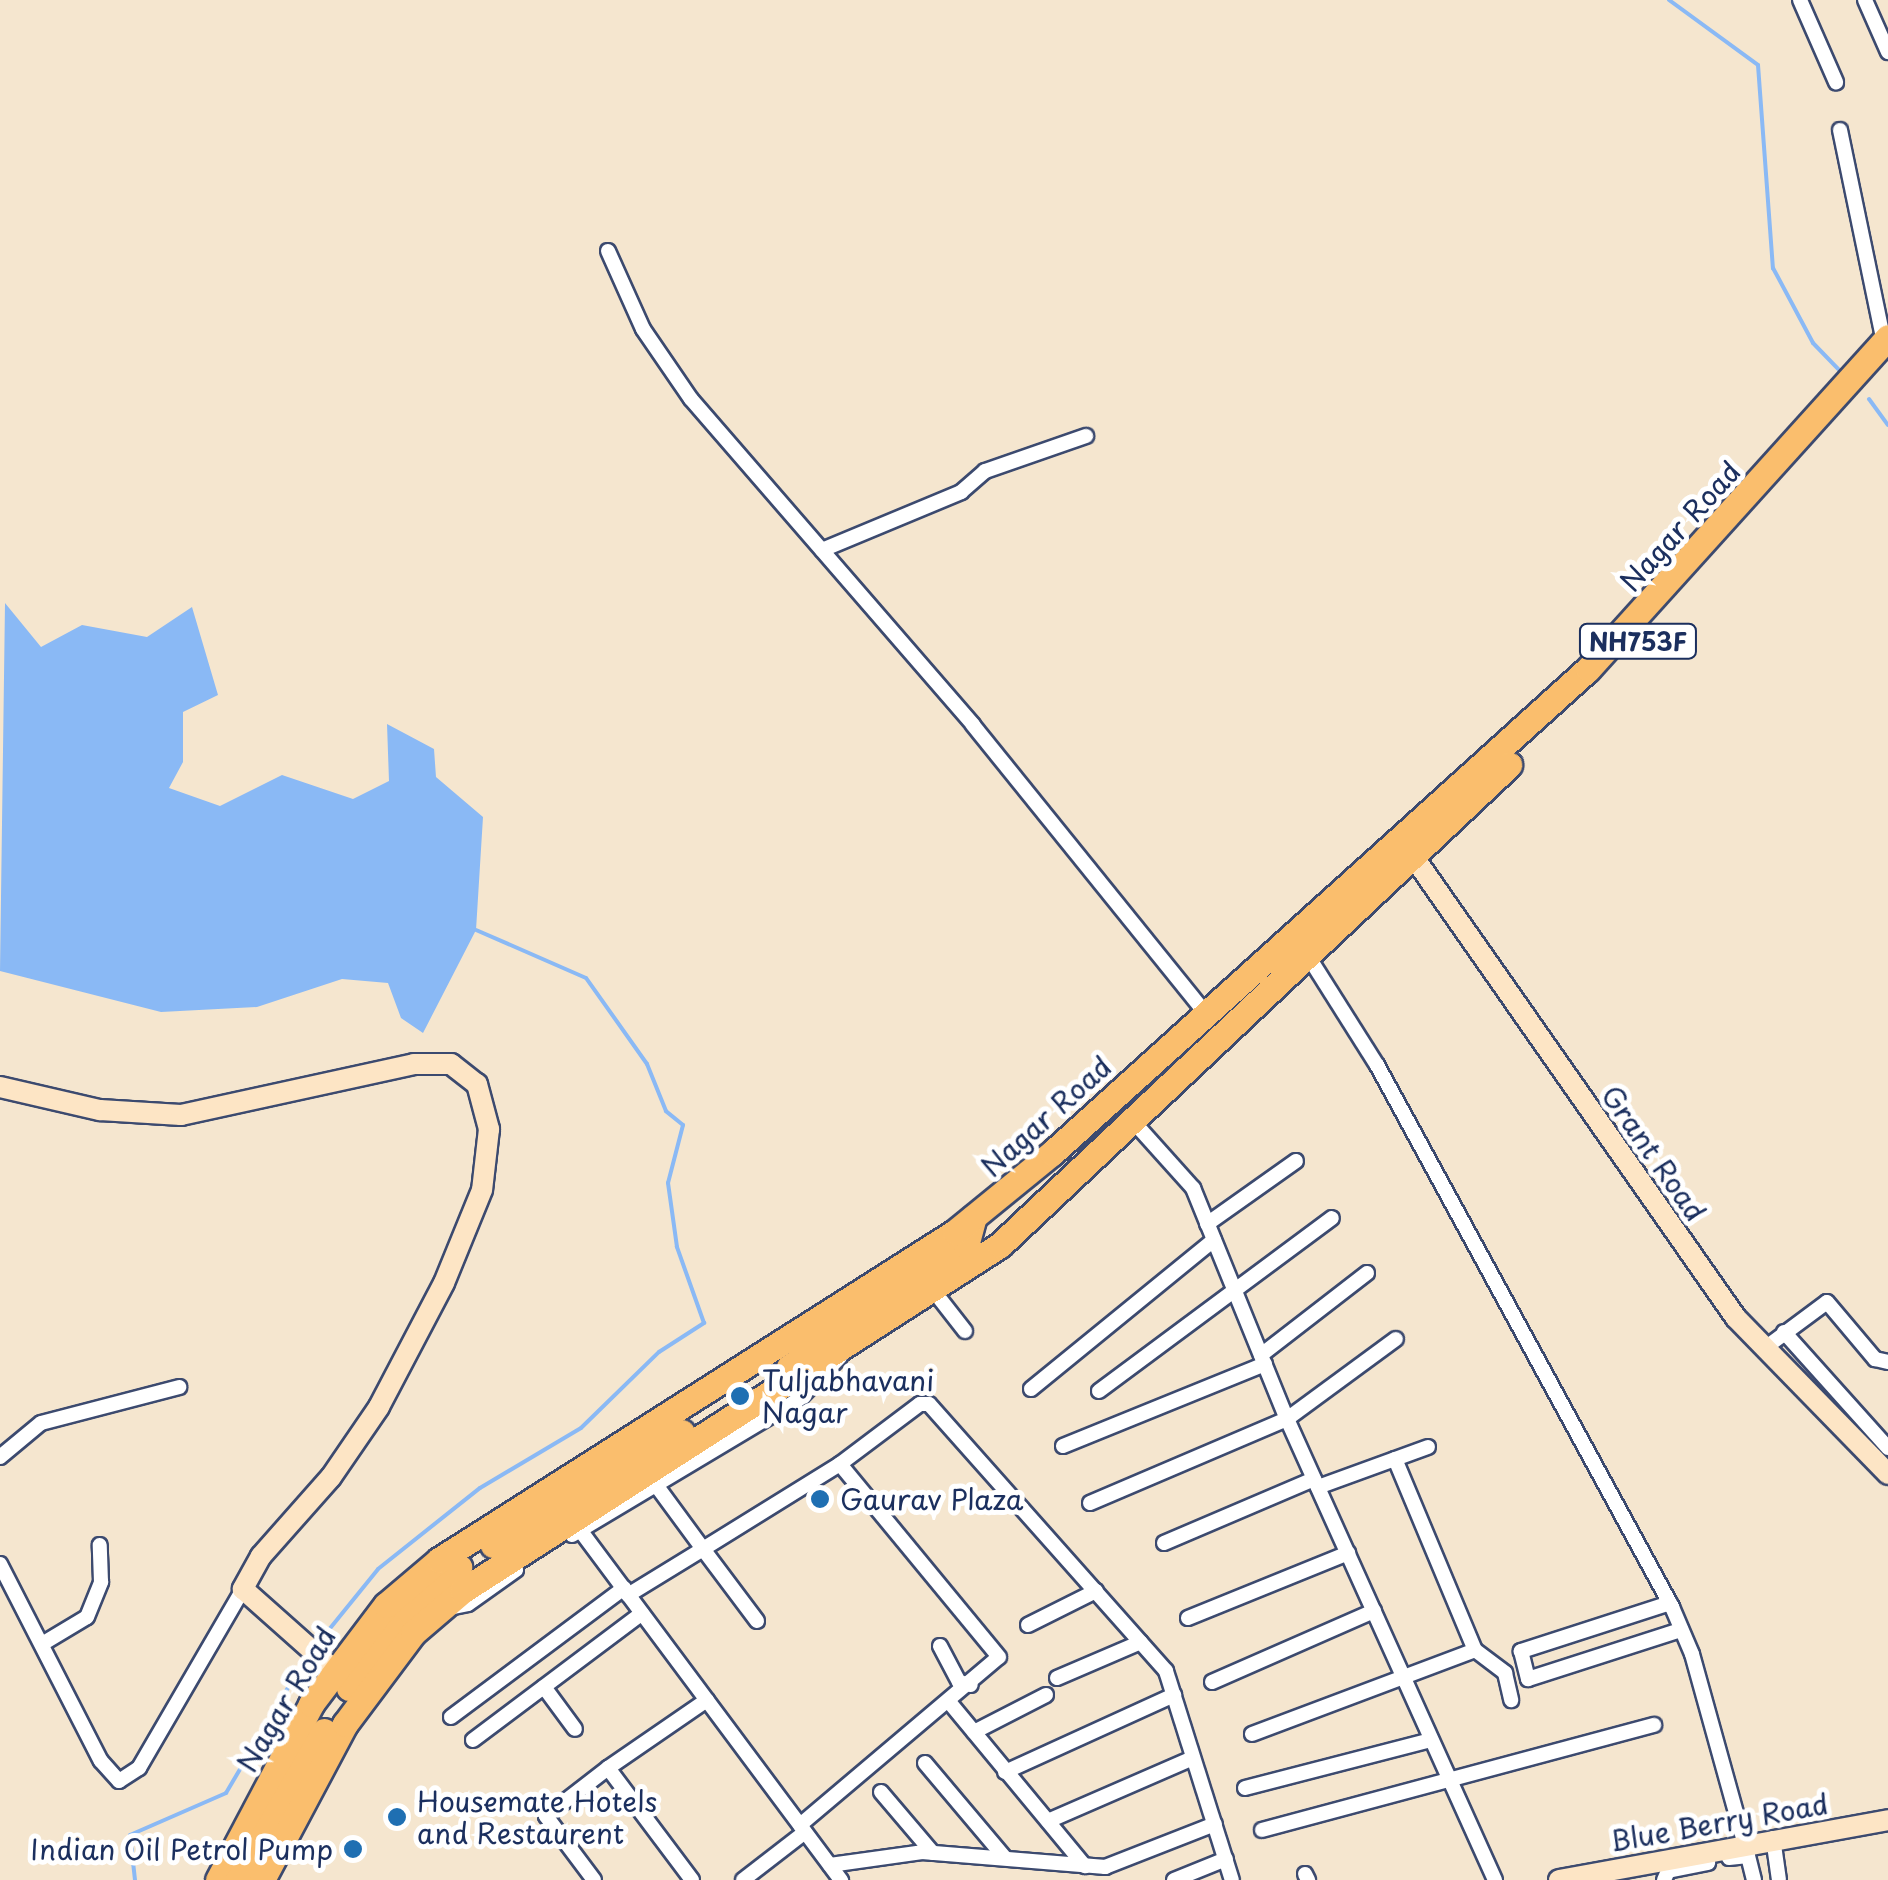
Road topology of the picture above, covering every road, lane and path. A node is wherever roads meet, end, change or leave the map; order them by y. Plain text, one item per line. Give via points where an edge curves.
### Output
1 (1800, 0) edge
2 (1866, 0) edge
3 (1888, 52) edge
4 (1836, 82) dead end
5 (1840, 130) dead end
6 (608, 251) dead end
7 (1887, 346) edge
8 (1086, 436) dead end
9 (822, 550) junction
10 (1408, 848) junction
11 (1308, 956) junction
12 (1205, 1013) junction
13 (0, 1087) edge
14 (1131, 1119) junction
15 (1296, 1160) dead end
16 (980, 1213) junction
17 (1332, 1218) dead end
18 (1208, 1224) junction
19 (1010, 1234) junction
20 (1214, 1240) junction
21 (1367, 1273) dead end
22 (933, 1290) junction
23 (1234, 1290) junction
24 (965, 1331) dead end
25 (1784, 1332) junction
26 (1396, 1339) dead end
27 (851, 1346) junction
28 (1765, 1348) junction
29 (1263, 1359) junction
30 (1888, 1362) edge
31 (178, 1388) dead end
32 (1032, 1389) dead end
33 (1099, 1391) dead end
34 (1288, 1419) junction
35 (1063, 1446) dead end
36 (1428, 1447) dead end
37 (1888, 1448) edge
38 (0, 1456) edge
39 (1394, 1459) junction
40 (840, 1464) junction
41 (1888, 1474) edge
42 (1316, 1483) junction
43 (656, 1485) junction
44 (1090, 1503) dead end
45 (580, 1530) junction
46 (1164, 1544) dead end
47 (100, 1545) dead end
48 (703, 1548) junction
49 (1348, 1553) junction
50 (0, 1564) edge
51 (243, 1589) junction
52 (626, 1591) junction
53 (1096, 1591) junction
54 (1670, 1604) junction
55 (440, 1610) junction
56 (1374, 1610) junction
57 (642, 1613) junction
58 (1188, 1618) dead end
59 (757, 1620) dead end
60 (1028, 1625) dead end
61 (1682, 1630) junction
62 (1141, 1642) junction
63 (42, 1644) junction
64 (940, 1646) dead end
65 (1475, 1650) junction
66 (334, 1669) junction
67 (1403, 1676) junction
68 (1057, 1678) dead end
69 (1212, 1682) dead end
70 (971, 1685) junction
71 (544, 1687) junction
72 (1046, 1695) dead end
73 (1174, 1696) junction
74 (707, 1700) junction
75 (1510, 1700) dead end
76 (950, 1703) junction
77 (451, 1717) dead end
78 (1654, 1724) dead end
79 (574, 1729) dead end
80 (974, 1732) junction
81 (1252, 1734) dead end
82 (473, 1740) dead end
83 (1431, 1740) junction
84 (1193, 1758) junction
85 (925, 1763) dead end
86 (608, 1768) junction
87 (1005, 1772) junction
88 (1450, 1782) junction
89 (1246, 1788) dead end
90 (881, 1792) dead end
91 (1888, 1820) edge
92 (1048, 1821) junction
93 (1214, 1824) junction
94 (803, 1829) junction
95 (1262, 1830) dead end
96 (1773, 1838) junction
97 (1744, 1842) junction
98 (933, 1853) junction
99 (1005, 1858) junction
100 (1226, 1859) junction
101 (830, 1866) junction
102 (1086, 1866) junction
103 (1629, 1872) edge
104 (766, 1873) edge
105 (218, 1880) edge
106 (238, 1880) edge
107 (262, 1880) edge
108 (594, 1880) edge
109 (692, 1880) edge
110 (743, 1880) edge
111 (842, 1880) edge
112 (1174, 1880) edge
113 (1232, 1880) edge
114 (1494, 1880) edge
115 (1559, 1880) edge
116 (1664, 1880) edge
117 (1754, 1880) edge
118 (1779, 1880) edge

1 - 4 street
2 - 3 street
5 - 7 street
6 - 9 street via 654,348
7 - 10 highway, Nagar Road / NH753F via 1638,619
7 - 10 highway, Nagar Road / NH753F via 1650,629
8 - 9 street via 985,471 961,492
9 - 12 street
10 - 11 highway, Nagar Road / NH753F
10 - 12 highway, Nagar Road / NH753F
10 - 28 street, Grant Road via 1731,1311
11 - 14 highway, Nagar Road / NH753F
11 - 54 street via 1377,1065
12 - 16 highway, Nagar Road / NH753F
13 - 51 street via 100,1110 180,1115 414,1064 451,1064 477,1084 489,1128 482,1190 444,1283 379,1406 331,1477 261,1556
14 - 18 street via 1193,1188
14 - 19 highway, Nagar Road / NH753F
15 - 18 street
16 - 19 highway
16 - 66 highway, Nagar Road / NH753F via 439,1560 386,1605
16 - 106 highway via 966,1246 800,1360 450,1573 374,1650
17 - 23 street
18 - 20 street
19 - 22 highway, Nagar Road / NH753F
20 - 23 street
20 - 32 street
21 - 29 street
22 - 24 street
22 - 27 highway, Nagar Road / NH753F
23 - 29 street
23 - 33 street
25 - 28 street
25 - 30 street via 1826,1302 1875,1358
25 - 37 street
26 - 34 street
27 - 43 street via 799,1399
27 - 55 highway, Nagar Road / NH753F
28 - 41 street, Grant Road
29 - 34 street
29 - 35 street
31 - 38 street via 41,1424
34 - 42 street
34 - 44 street
36 - 39 street
39 - 42 street
39 - 65 street
40 - 48 street
40 - 53 street via 920,1404 929,1404
40 - 70 street via 997,1650 998,1661
42 - 46 street
42 - 49 street
43 - 45 street
43 - 48 street
45 - 52 street
45 - 55 street via 468,1604
47 - 63 street via 101,1582 87,1617
48 - 52 street
48 - 59 street
49 - 56 street
49 - 58 street
50 - 63 street
51 - 63 street via 139,1768 118,1781 107,1772
51 - 66 street
52 - 57 street
52 - 77 street
53 - 60 street
53 - 62 street
54 - 61 street
54 - 61 street via 1520,1651 1528,1679
55 - 107 highway, Nagar Road / NH753F via 377,1675
56 - 67 street
56 - 69 street
57 - 71 street
57 - 74 street
61 - 97 street
62 - 68 street
62 - 73 street via 1166,1671
64 - 70 street via 959,1682
65 - 67 street
65 - 75 street via 1505,1673
66 - 105 highway, Nagar Road / NH753F
67 - 81 street
67 - 83 street
70 - 76 street
71 - 79 street
71 - 82 street
72 - 80 street
73 - 84 street
73 - 87 street
74 - 86 street
74 - 94 street
76 - 80 street
76 - 94 street
78 - 88 street
80 - 87 street
83 - 88 street
83 - 89 street
84 - 92 street
84 - 93 street
85 - 99 street
86 - 108 street via 546,1816
86 - 109 street
87 - 92 street
88 - 95 street
88 - 114 street
90 - 98 street
91 - 96 street, Blue Berry Road
92 - 102 street
93 - 100 street
93 - 102 street via 1114,1865
94 - 101 street
94 - 104 street
96 - 97 street, Blue Berry Road
96 - 118 street
97 - 103 street, Blue Berry Road
98 - 99 street
98 - 101 street
99 - 102 street
100 - 112 street
100 - 113 street
101 - 111 street
103 - 115 street, Blue Berry Road
104 - 110 street
116 - 117 street via 1668,1871 1745,1855

